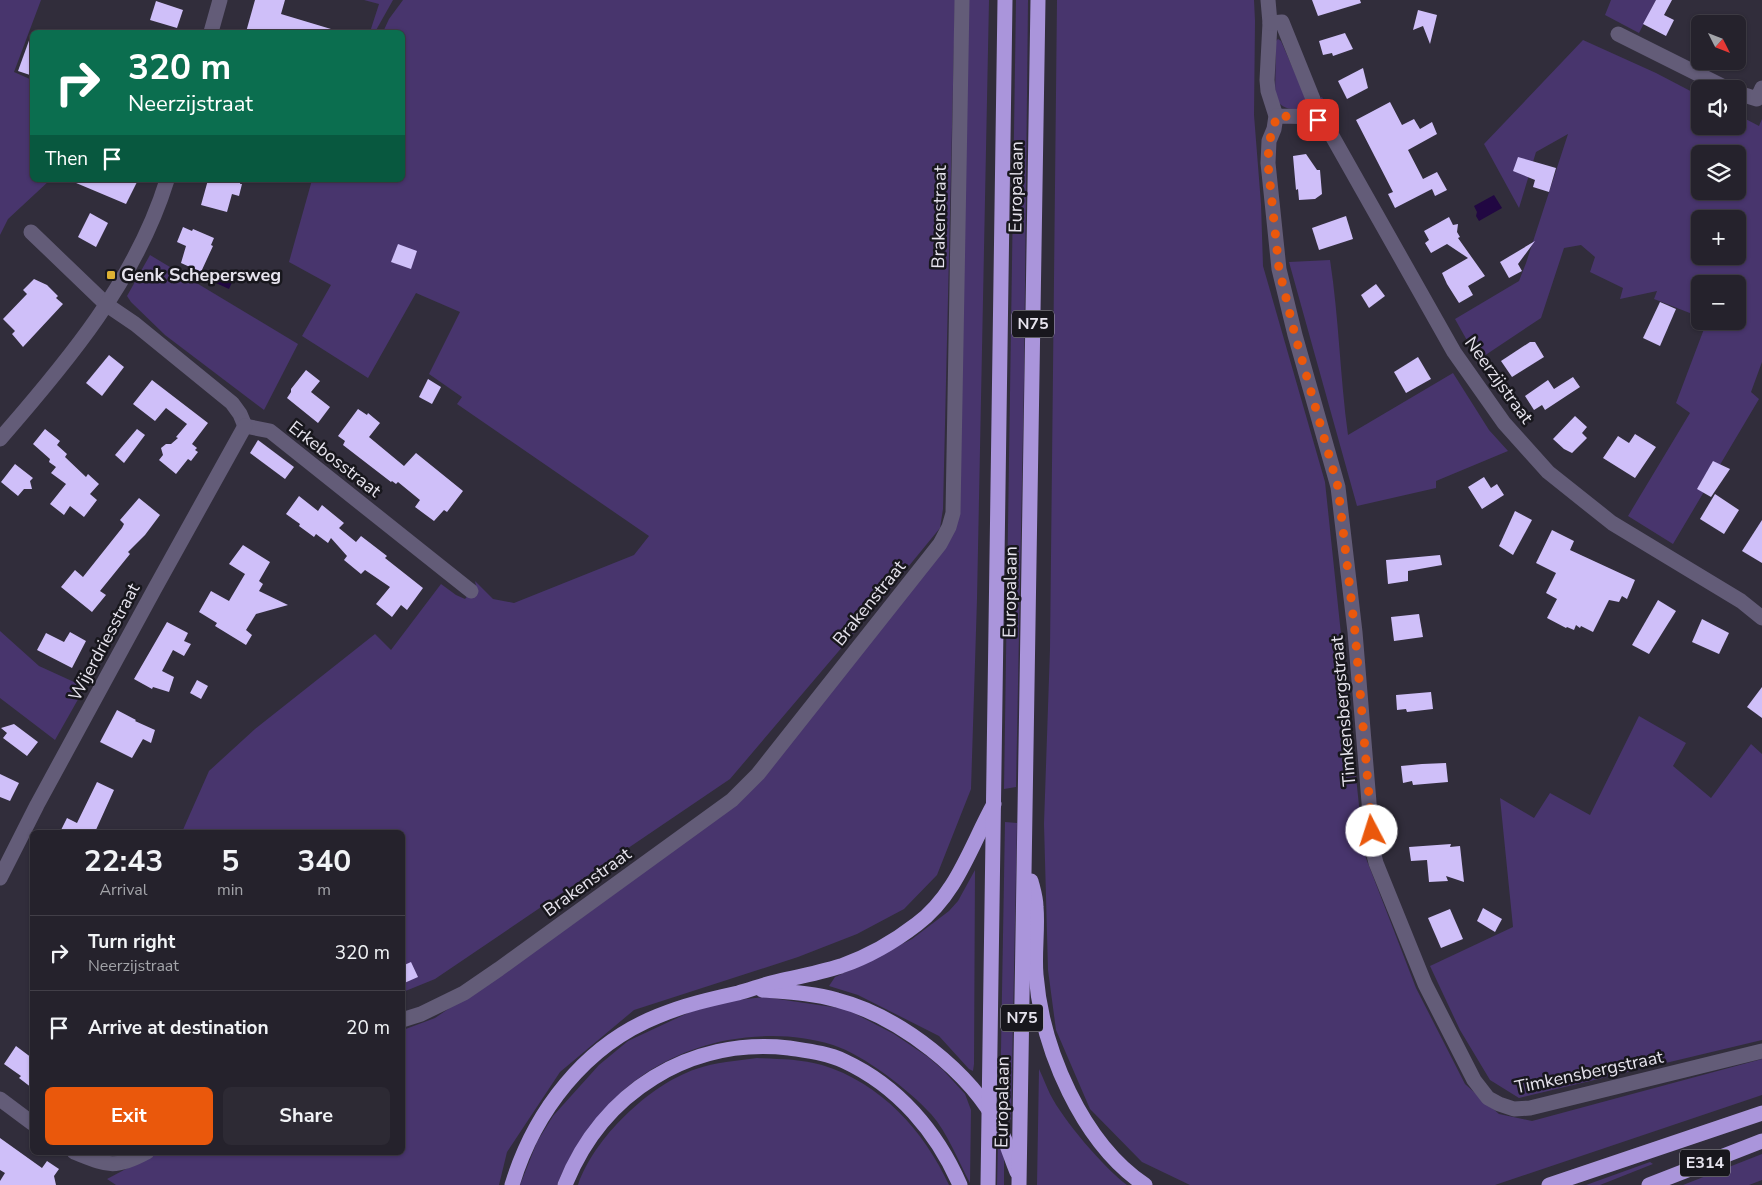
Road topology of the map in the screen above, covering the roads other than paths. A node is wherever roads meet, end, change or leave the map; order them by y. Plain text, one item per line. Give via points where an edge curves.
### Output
1 (220, 0) edge
2 (962, 0) edge
3 (1005, 0) edge
4 (1038, 0) edge
5 (1268, 0) edge
6 (1270, 23) junction
7 (212, 30) edge
8 (1618, 34) dead end
9 (1710, 80) edge
10 (1762, 88) edge
11 (1746, 96) edge
12 (1313, 99) dead end
13 (1276, 116) junction
14 (166, 182) edge
15 (31, 232) dead end
16 (107, 305) junction
17 (245, 426) junction
18 (0, 439) edge
19 (471, 592) dead end
20 (1762, 618) edge
21 (995, 803) junction
22 (1026, 857) junction
23 (0, 878) edge
24 (751, 990) junction
25 (405, 1019) edge
26 (1762, 1051) edge
27 (0, 1099) edge
28 (989, 1111) junction
29 (1762, 1113) edge
30 (30, 1122) edge
31 (1762, 1141) edge
32 (82, 1155) edge
33 (141, 1155) edge
34 (1019, 1182) edge
35 (512, 1185) edge
36 (565, 1185) edge
37 (960, 1185) edge
38 (988, 1185) edge
39 (1145, 1185) edge
40 (1548, 1185) edge
41 (1649, 1185) edge

1 - 7 street
2 - 25 street, Brakenstraat via 953,513 950,527 940,544 758,774 732,800 464,993
3 - 21 highway, Europalaan / N75
4 - 22 highway, Europalaan / N75
5 - 6 street
6 - 12 street via 1282,22
6 - 13 street via 1267,80
8 - 9 street
10 - 11 street via 1757,99
13 - 20 street, Neerzijstraat via 1307,117 1318,120 1327,128 1454,352 1504,423 1548,472 1612,523
13 - 26 street, Timkensbergstraat via 1269,141 1268,164 1279,269 1338,487 1355,632 1373,851 1425,984 1474,1080 1488,1098 1499,1104 1514,1109 1530,1108
14 - 16 street via 137,251
15 - 16 street
16 - 17 street via 232,403
16 - 18 street via 51,380
17 - 19 street, Erkebosstraat via 270,431
17 - 23 street, Wijerdriesstraat
21 - 24 highway via 954,884 918,923 884,945 843,965
21 - 28 highway, Europalaan / N75
22 - 34 highway, Europalaan / N75
22 - 39 highway via 1036,906 1036,974 1054,1055 1091,1130 1110,1154
24 - 28 highway via 812,994 874,1014 921,1041 959,1074
24 - 35 highway via 657,1016 624,1033 597,1053 569,1080 546,1109 528,1141
27 - 30 street
28 - 34 highway via 1000,1130
28 - 38 highway, Europalaan / N75
29 - 40 highway
31 - 41 highway, E314
32 - 33 street via 107,1165 130,1161
36 - 37 highway via 579,1155 606,1118 632,1092 656,1075 730,1048 769,1046 827,1055 874,1078 907,1104 923,1123 950,1160

